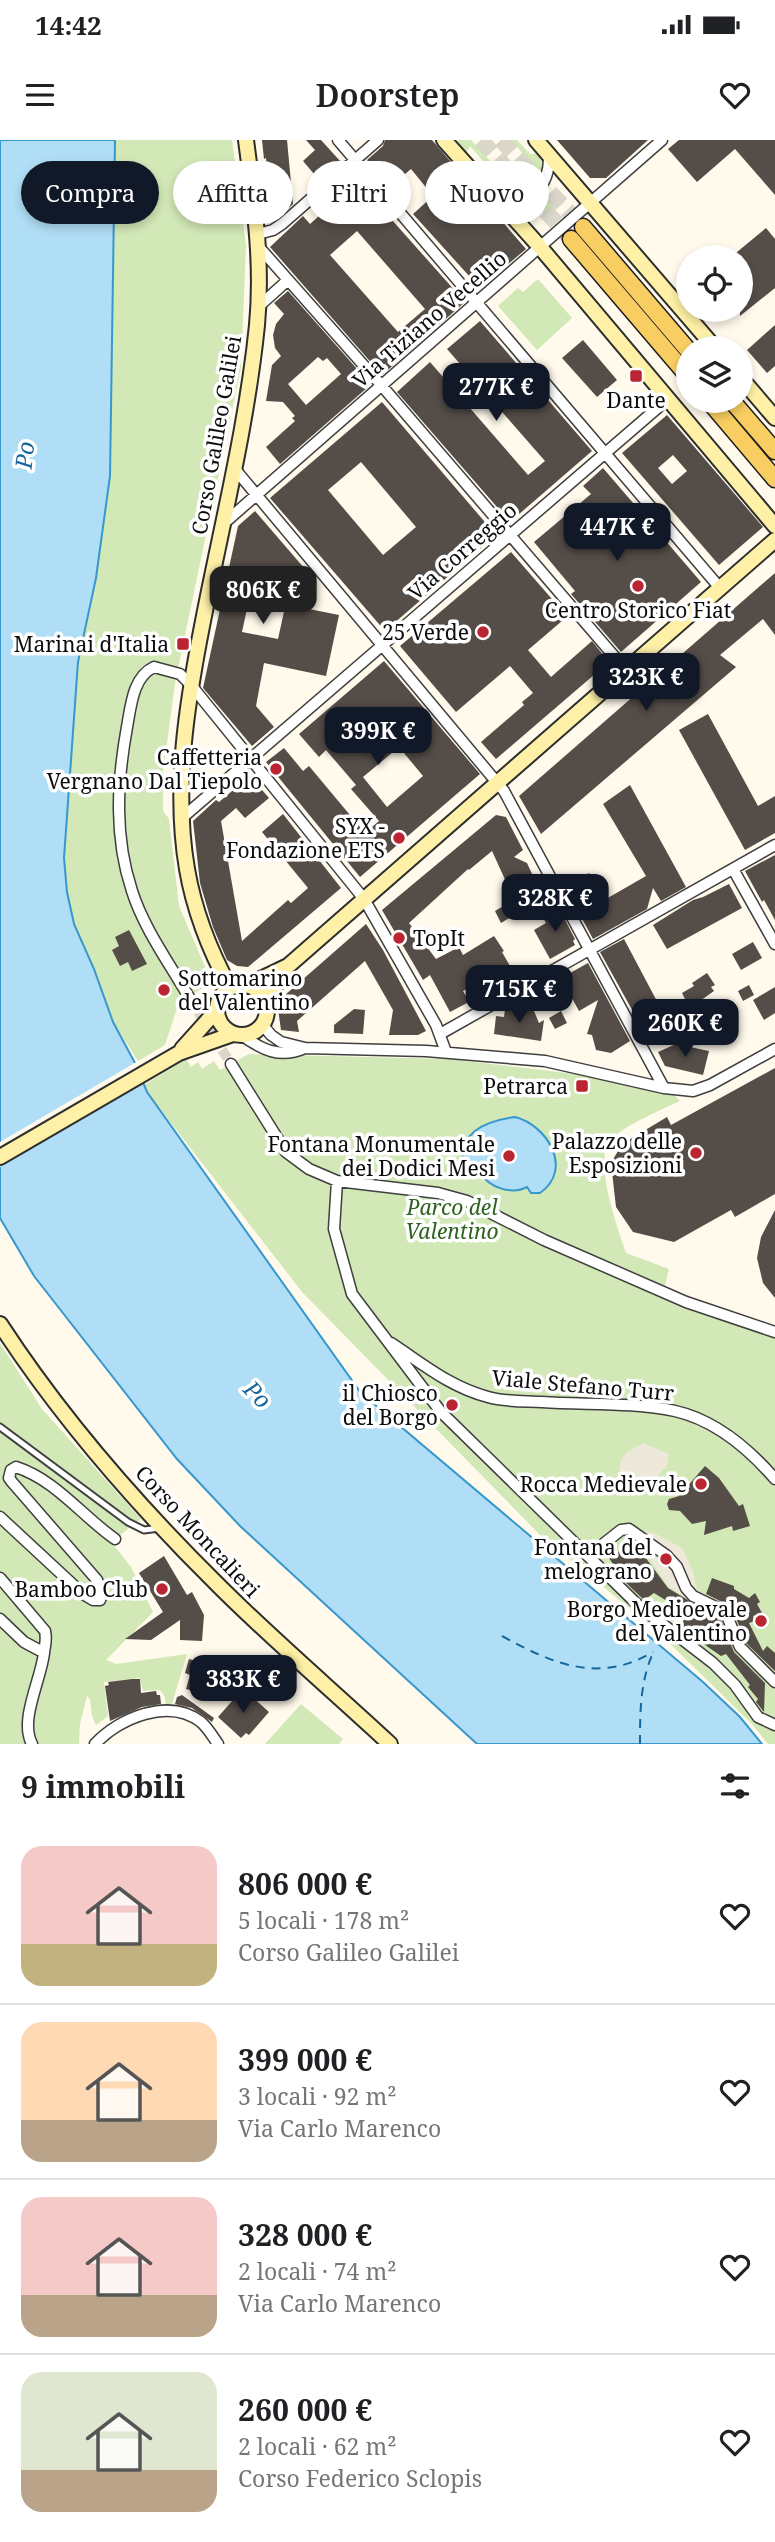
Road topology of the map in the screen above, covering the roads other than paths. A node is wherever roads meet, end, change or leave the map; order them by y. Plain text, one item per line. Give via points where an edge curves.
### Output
1 (246, 140) edge
2 (338, 140) edge
3 (378, 140) edge
4 (536, 140) edge
5 (662, 140) edge
6 (449, 142) edge
7 (549, 155) junction
8 (355, 160) junction
9 (465, 161) edge
10 (548, 161) edge
11 (591, 202) junction
12 (520, 224) edge
13 (259, 241) junction
14 (540, 247) junction
15 (288, 279) junction
16 (476, 303) junction
17 (258, 307) junction
18 (705, 336) edge
19 (676, 337) edge
20 (676, 361) edge
21 (382, 386) junction
22 (753, 392) edge
23 (668, 399) junction
24 (719, 413) edge
25 (742, 413) edge
26 (775, 418) edge
27 (775, 451) edge
28 (605, 453) junction
29 (234, 468) junction
30 (775, 479) edge
31 (257, 496) junction
32 (221, 525) junction
33 (775, 526) edge
34 (510, 535) junction
35 (775, 540) edge
36 (720, 588) junction
37 (383, 645) junction
38 (625, 670) junction
39 (191, 685) junction
40 (251, 759) junction
41 (497, 782) junction
42 (182, 818) junction
43 (775, 845) edge
44 (733, 869) junction
45 (364, 899) junction
46 (775, 944) edge
47 (590, 949) junction
48 (288, 966) junction
49 (248, 985) junction
50 (230, 988) junction
51 (190, 999) tunnel mouth
52 (266, 1002) junction
53 (217, 1010) junction
54 (262, 1024) junction
55 (237, 1034) junction
56 (440, 1034) junction
57 (305, 1048) junction
58 (775, 1049) edge
59 (446, 1052) junction
60 (179, 1053) junction
61 (231, 1064) tunnel mouth
62 (664, 1088) junction
63 (0, 1157) edge
64 (337, 1181) junction
65 (0, 1324) edge
66 (775, 1332) edge
67 (385, 1338) junction
68 (0, 1427) edge
69 (775, 1479) edge
70 (0, 1517) edge
71 (163, 1528) junction
72 (115, 1539) dead end
73 (588, 1556) junction
74 (0, 1578) edge
75 (0, 1619) edge
76 (44, 1648) junction
77 (775, 1682) edge
78 (775, 1725) edge
79 (32, 1744) edge
80 (95, 1744) edge
81 (218, 1744) edge
82 (390, 1744) edge

1 - 13 street, Corso Galileo Galilei
2 - 8 street
3 - 8 street
4 - 7 street
5 - 11 street, Via Tiziano Vecellio
6 - 9 street
7 - 10 street
7 - 11 street
8 - 13 street
8 - 16 street
11 - 14 street, Via Tiziano Vecellio
11 - 18 street
12 - 14 street
13 - 15 street
13 - 17 street, Corso Galileo Galilei
14 - 16 street, Via Tiziano Vecellio
14 - 23 street
15 - 17 street
15 - 21 street
16 - 21 street, Via Tiziano Vecellio
16 - 28 street
17 - 29 street, Corso Galileo Galilei
19 - 20 main road via 577,233
21 - 31 street, Via Tiziano Vecellio
21 - 34 street
22 - 26 street
23 - 28 street, Via Correggio
23 - 33 street
24 - 30 main road
25 - 27 main road
28 - 34 street, Via Correggio
28 - 36 street
29 - 31 street
29 - 32 street, Corso Galileo Galilei
31 - 32 street, Via Tiziano Vecellio
31 - 37 street
32 - 39 street, Corso Galileo Galilei
34 - 37 street, Via Correggio
34 - 38 street
35 - 36 street
36 - 38 street
37 - 40 street, Via Correggio
37 - 41 street
38 - 41 street
39 - 40 street
39 - 42 street, Corso Galileo Galilei
39 - 51 street via 180,674 154,667 145,671 122,756 118,809 132,891
40 - 42 street
40 - 45 street
41 - 45 street
41 - 47 street
42 - 50 street, Corso Galileo Galilei via 194,899
43 - 44 street
44 - 46 street
44 - 47 street
45 - 48 street
45 - 56 street
47 - 56 street
47 - 62 street
48 - 49 street
48 - 52 street
49 - 50 street
49 - 52 street
50 - 53 street
52 - 54 street
53 - 55 street via 224,1027
53 - 60 street
54 - 55 street via 249,1034
54 - 57 street via 281,1042
55 - 57 street via 271,1052 291,1054
55 - 60 street
56 - 59 street
57 - 59 street
58 - 62 street via 693,1091
59 - 62 street via 545,1061
60 - 63 street
61 - 64 street via 286,1152
64 - 66 street via 467,1201 675,1297
64 - 67 street, Viale Stefano Turr via 334,1229 352,1294
65 - 71 street, Corso Moncalieri via 86,1439
67 - 69 street, Viale Stefano Turr via 445,1380 492,1398 676,1411 736,1440
67 - 73 street via 447,1418
68 - 71 lane via 128,1522 144,1530
70 - 72 street via 96,1601 103,1593 97,1580 12,1482 11,1470 16,1467 43,1480
71 - 82 street, Corso Moncalieri
73 - 77 street via 621,1530 629,1529 666,1555 693,1596 722,1610 740,1647
73 - 78 street via 639,1606 713,1663 758,1717
74 - 76 street via 45,1631
75 - 76 street via 28,1645
76 - 79 street via 27,1720
80 - 81 street via 112,1728 152,1712 187,1714 203,1723

